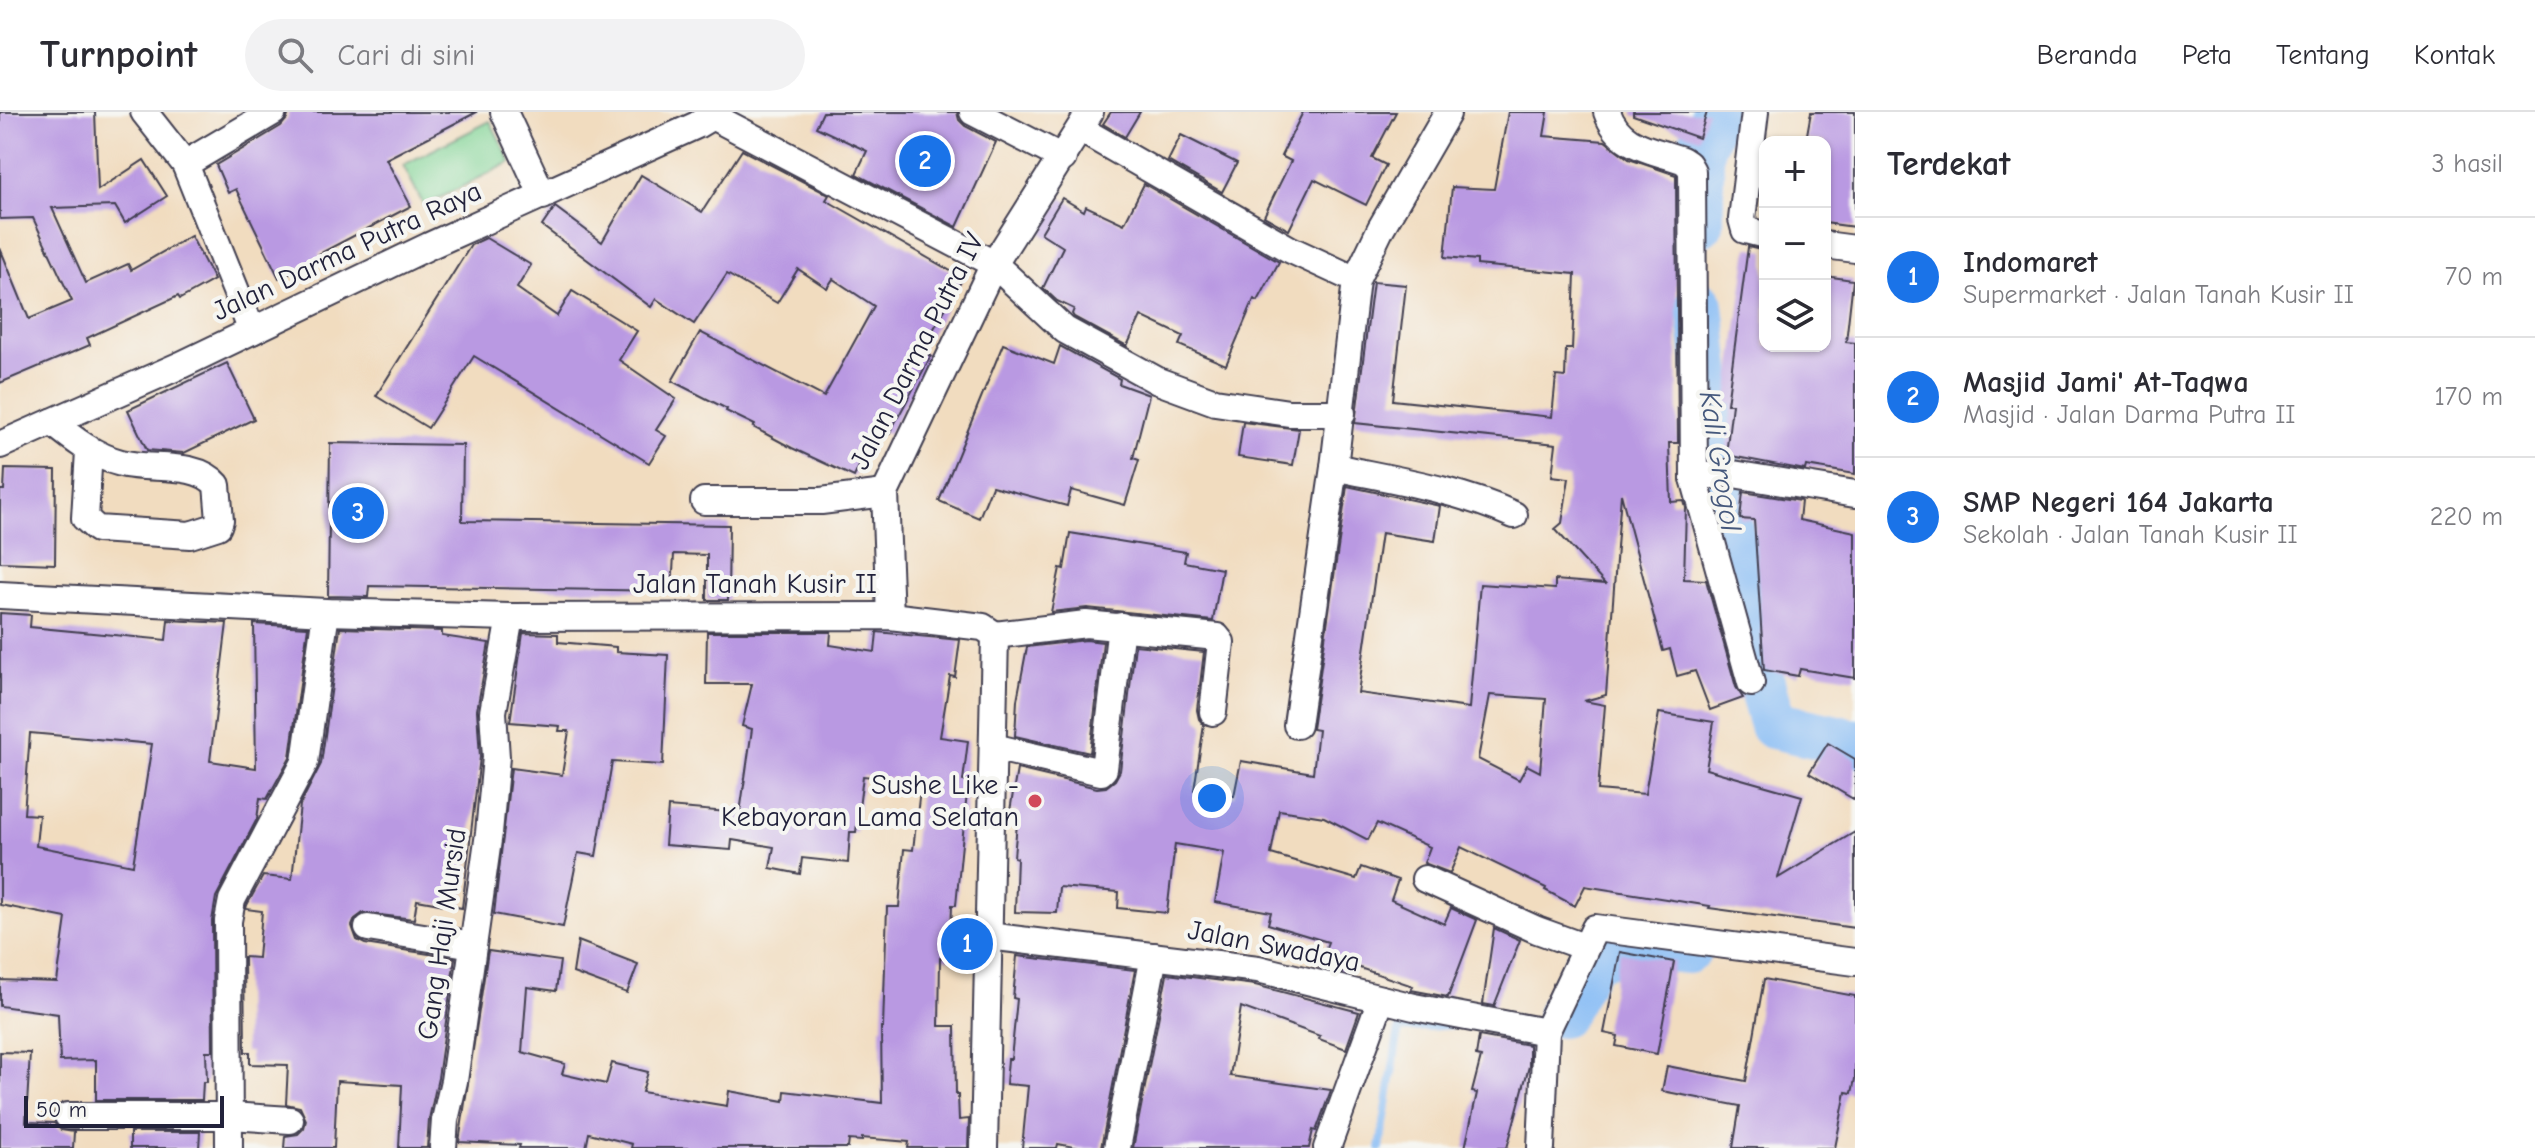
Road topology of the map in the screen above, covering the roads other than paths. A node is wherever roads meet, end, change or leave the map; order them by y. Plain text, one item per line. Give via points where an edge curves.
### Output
1 (144, 112) edge
2 (273, 112) edge
3 (504, 112) edge
4 (973, 112) edge
5 (1607, 112) edge
6 (1755, 112) edge
7 (716, 114) edge
8 (1447, 114) edge
9 (1085, 121) edge
10 (1063, 158) junction
11 (185, 164) junction
12 (543, 196) junction
13 (1759, 234) edge
14 (1831, 246) edge
15 (1855, 249) edge
16 (994, 264) junction
17 (1356, 280) junction
18 (252, 331) junction
19 (1342, 413) junction
20 (52, 422) junction
21 (0, 445) edge
22 (89, 451) junction
23 (1334, 467) junction
24 (1709, 476) junction
25 (885, 493) junction
26 (1855, 494) edge
27 (704, 501) dead end
28 (1514, 515) dead end
29 (0, 595) edge
30 (326, 612) junction
31 (890, 616) junction
32 (510, 617) junction
33 (1121, 626) junction
34 (995, 635) junction
35 (1751, 683) dead end
36 (1213, 712) dead end
37 (1297, 725) dead end
38 (993, 747) junction
39 (1425, 879) dead end
40 (368, 928) dead end
41 (988, 936) junction
42 (473, 945) junction
43 (1584, 947) junction
44 (1154, 956) junction
45 (1855, 962) edge
46 (1381, 999) junction
47 (1546, 1032) junction
48 (68, 1116) dead end
49 (230, 1116) junction
50 (290, 1120) dead end
51 (229, 1148) edge
52 (443, 1148) edge
53 (984, 1148) edge
54 (1117, 1148) edge
55 (1327, 1148) edge
56 (1541, 1148) edge

1 - 11 street
2 - 11 street
3 - 12 street
4 - 10 street
5 - 24 street via 1622,139 1682,160 1692,171
6 - 13 street via 1742,219 1745,230
7 - 12 street, Jalan Darma Putra Raya
7 - 16 street
8 - 17 street
9 - 10 street, Jalan Darma Putra IV
9 - 17 street, Jalan Darma Putra IV via 1289,249
10 - 16 street, Jalan Darma Putra IV
11 - 18 street
12 - 18 street, Jalan Darma Putra Raya
14 - 15 street
16 - 19 street via 1065,330 1158,381 1215,402 1289,413
16 - 25 street, Jalan Darma Putra IV
17 - 19 street
18 - 20 street, Jalan Darma Putra Raya
19 - 23 street
20 - 21 street, Jalan Darma Putra Raya
20 - 22 street
22 - 22 street via 121,463 204,474 217,485 218,526 190,535 97,529 85,518
23 - 28 street via 1447,490
23 - 37 street
24 - 26 street
24 - 35 street
25 - 27 street, Jalan Darma Putra IV via 821,501
25 - 31 street
29 - 30 street, Jalan Tanah Kusir II
30 - 32 street, Jalan Tanah Kusir II
30 - 49 street via 305,762 232,900
31 - 32 street, Jalan Tanah Kusir II
31 - 34 street, Jalan Tanah Kusir II via 983,627
32 - 42 street, Gang Haji Mursid via 493,712 489,833
33 - 34 street via 1086,624
33 - 36 street via 1221,639
33 - 38 street via 1101,772
34 - 38 street
38 - 41 street
39 - 43 street
40 - 42 street
41 - 44 street, Jalan Swadaya
41 - 53 street
42 - 52 street, Gang Haji Mursid
43 - 45 street via 1595,928 1602,927
43 - 47 street
44 - 46 street, Jalan Swadaya via 1258,969
44 - 54 street
46 - 47 street, Jalan Swadaya
46 - 55 street
47 - 56 street
48 - 49 street
49 - 50 street
49 - 51 street

